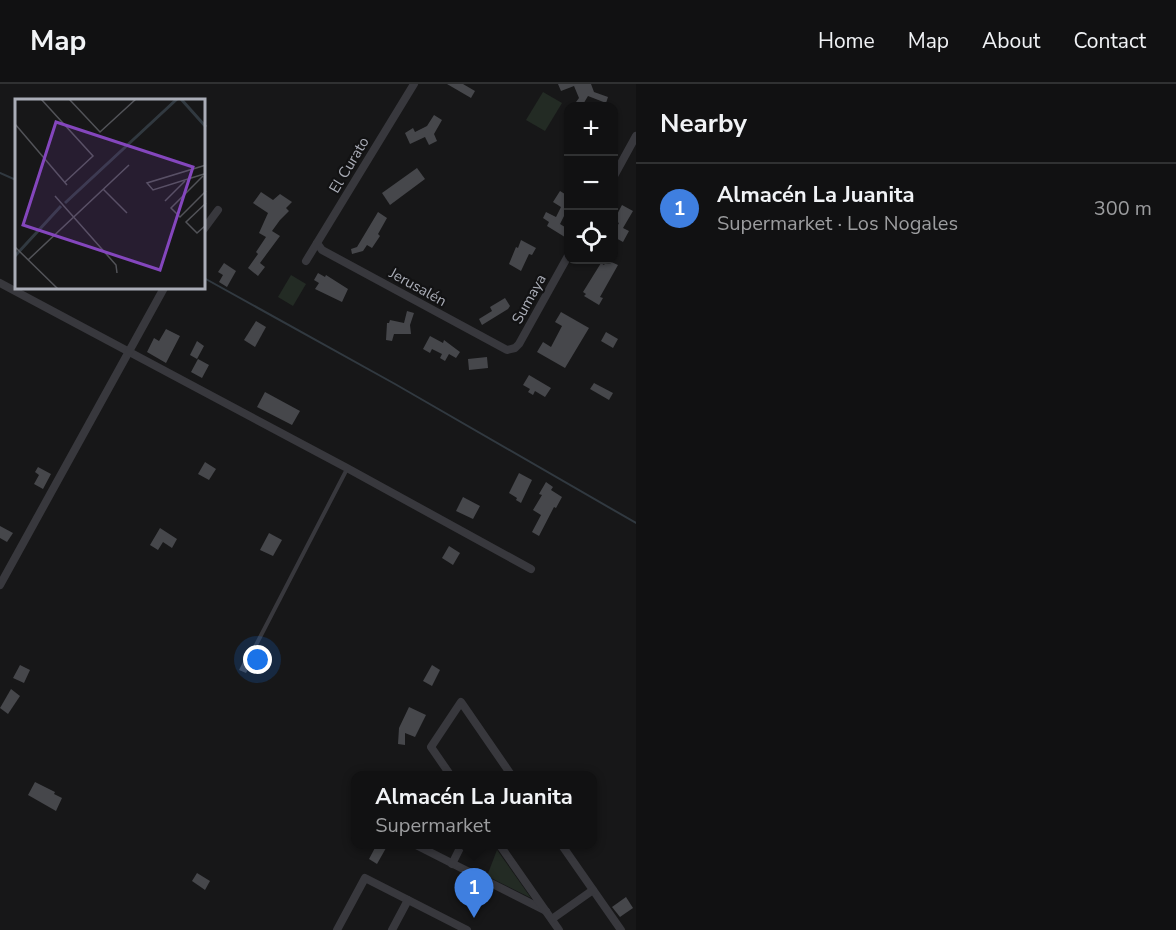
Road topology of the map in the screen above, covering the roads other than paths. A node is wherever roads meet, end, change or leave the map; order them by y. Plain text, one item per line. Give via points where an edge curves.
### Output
1 (414, 84) edge
2 (636, 136) edge
3 (618, 169) edge
4 (218, 210) dead end
5 (206, 226) edge
6 (317, 243) junction
7 (306, 261) dead end
8 (564, 263) edge
9 (0, 283) edge
10 (163, 290) edge
11 (510, 350) joint
12 (128, 351) junction
13 (347, 468) junction
14 (531, 569) dead end
15 (0, 585) edge
16 (256, 645) dead end
17 (446, 771) edge
18 (509, 771) edge
19 (424, 849) edge
20 (460, 849) edge
21 (503, 849) edge
22 (564, 849) edge
23 (452, 864) junction
24 (593, 890) junction
25 (408, 900) junction
26 (546, 911) junction
27 (552, 919) junction
28 (450, 926) edge
29 (337, 930) edge
30 (392, 930) edge
31 (467, 930) edge
32 (560, 930) edge
33 (621, 930) edge

1 - 6 street, El Curato
2 - 3 street
4 - 5 street
6 - 7 street, El Curato
6 - 11 street, Jerusalén via 322,250
8 - 11 street, Sumaya via 519,344
9 - 12 street
10 - 12 street
12 - 13 street
12 - 15 street
13 - 14 street
13 - 16 lane
17 - 18 street via 431,747 461,702
19 - 23 street
20 - 23 street
21 - 26 street
22 - 24 street
23 - 26 street
24 - 27 street
24 - 33 street
25 - 28 street
25 - 29 street via 365,878
25 - 30 street
26 - 27 street
27 - 32 street
28 - 31 street

